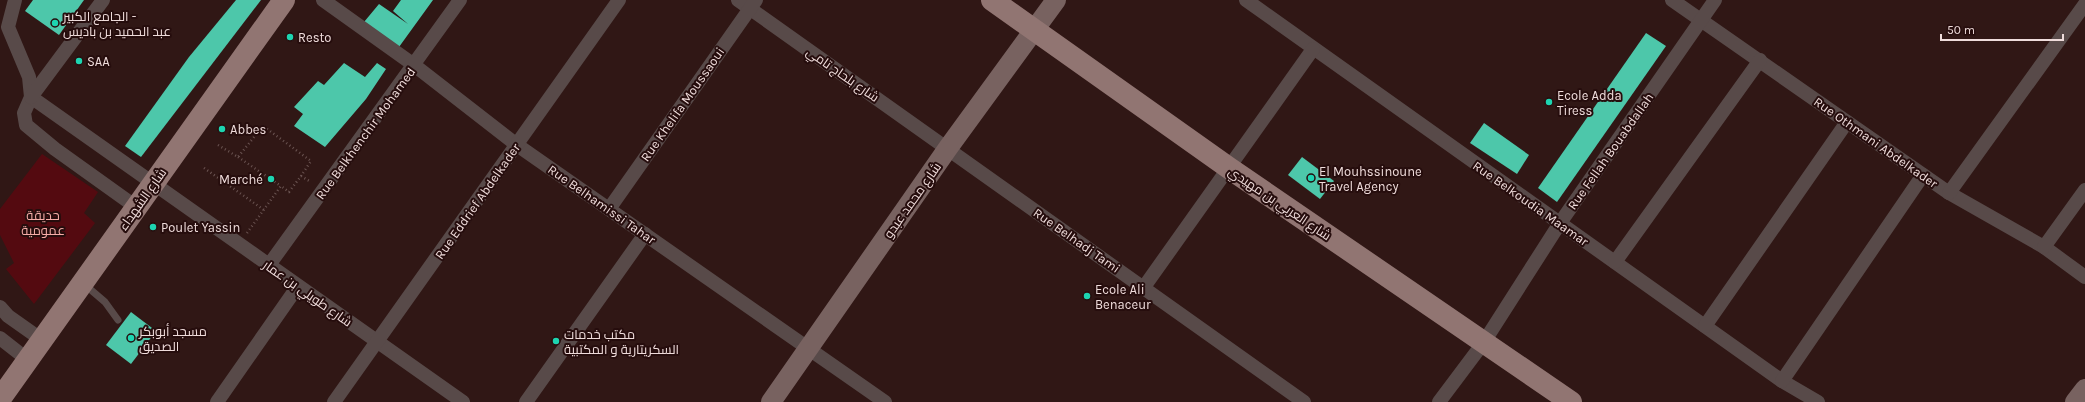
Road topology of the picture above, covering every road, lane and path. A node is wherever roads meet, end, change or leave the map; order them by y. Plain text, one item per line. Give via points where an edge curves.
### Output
1 (15, 0) edge
2 (103, 0) edge
3 (284, 0) edge
4 (323, 0) edge
5 (460, 0) edge
6 (619, 0) edge
7 (992, 0) edge
8 (1056, 0) edge
9 (1246, 0) edge
10 (1672, 0) edge
11 (1715, 0) edge
12 (748, 3) edge
13 (2085, 4) edge
14 (1701, 20) junction
15 (1035, 30) junction
16 (1313, 49) junction
17 (1760, 60) junction
18 (414, 65) junction
19 (31, 97) junction
20 (1847, 122) junction
21 (218, 145) dead end
22 (517, 145) junction
23 (948, 148) junction
24 (238, 157) junction
25 (204, 168) dead end
26 (1228, 168) junction
27 (1923, 175) junction
28 (301, 176) junction
29 (153, 184) junction
30 (281, 186) junction
31 (323, 190) junction
32 (2085, 190) edge
33 (1949, 193) junction
34 (136, 207) junction
35 (609, 209) junction
36 (264, 210) junction
37 (1560, 223) junction
38 (645, 234) junction
39 (239, 244) junction
40 (2044, 247) junction
41 (1615, 262) junction
42 (269, 265) junction
43 (2085, 277) edge
44 (82, 283) junction
45 (298, 286) junction
46 (1144, 287) junction
47 (0, 307) edge
48 (118, 320) dead end
49 (1705, 326) junction
50 (0, 338) edge
51 (42, 340) junction
52 (377, 342) junction
53 (1484, 342) junction
54 (809, 348) junction
55 (28, 360) junction
56 (1782, 381) junction
57 (2085, 389) edge
58 (0, 399) edge
59 (217, 402) edge
60 (334, 402) edge
61 (463, 402) edge
62 (526, 402) edge
63 (771, 402) edge
64 (883, 402) edge
65 (1304, 402) edge
66 (1438, 402) edge
67 (1571, 402) edge
68 (1818, 402) edge
69 (2075, 402) edge

1 - 19 street via 8,27 29,77
2 - 19 street
3 - 29 main road, شارع الشهداء
4 - 18 street, Rue Belhamissi Tahar
5 - 18 street, Rue Belkhenchir Mohamed
6 - 22 street, Rue Eddrief Abdelkader
7 - 15 main road, شارع العربي بن مهيدي
8 - 15 street, شارع محمد عبدو
9 - 16 street, Rue Belkoudia Maamar
10 - 14 street, Rue Othmani Abdelkader
11 - 14 street, Rue Fellah Bouabdallah
12 - 23 street, شارع بلحاج تامي
12 - 35 street, Rue Khelifa Moussaoui
13 - 33 street
14 - 17 street, Rue Othmani Abdelkader
14 - 37 street, Rue Fellah Bouabdallah
15 - 23 street, شارع محمد عبدو
15 - 26 main road, شارع العربي بن مهيدي
16 - 26 street
16 - 37 street, Rue Belkoudia Maamar
17 - 20 street, Rue Othmani Abdelkader
17 - 41 street
18 - 22 street, Rue Belhamissi Tahar
18 - 31 street, Rue Belkhenchir Mohamed
19 - 29 street, شارع طويلي بن عمار
19 - 34 street via 24,113 26,125
20 - 27 street, Rue Othmani Abdelkader
20 - 49 street
21 - 24 path
22 - 35 street, Rue Belhamissi Tahar
22 - 52 street, Rue Eddrief Abdelkader
23 - 46 street, Rue Belhadj Tami
23 - 54 street, شارع محمد عبدو
24 - 28 path via 263,126 311,161
24 - 30 path
25 - 36 path
26 - 46 street
26 - 53 main road, شارع العربي بن مهيدي
27 - 33 street, Rue Othmani Abdelkader
27 - 56 street
28 - 30 path via 289,192
28 - 31 path
29 - 34 main road, شارع الشهداء
29 - 39 street, شارع طويلي بن عمار
30 - 36 path
31 - 42 street, Rue Belkhenchir Mohamed
32 - 40 street
33 - 40 street, Rue Othmani Abdelkader
34 - 44 main road, شارع الشهداء
35 - 38 street, Rue Belhamissi Tahar
36 - 39 path
37 - 41 street, Rue Belkoudia Maamar
37 - 53 street, Rue Fellah Bouabdallah
38 - 54 street, Rue Belhamissi Tahar
38 - 62 street
39 - 42 street, شارع طويلي بن عمار
40 - 43 street, Rue Othmani Abdelkader
41 - 49 street, Rue Belkoudia Maamar
42 - 45 street, شارع طويلي بن عمار
44 - 48 lane via 105,302
44 - 51 main road, شارع الشهداء
45 - 52 street, شارع طويلي بن عمار
45 - 59 street
46 - 65 street, Rue Belhadj Tami
47 - 51 street via 8,316
49 - 56 street, Rue Belkoudia Maamar
50 - 55 street
51 - 55 main road, شارع الشهداء
52 - 60 street, Rue Eddrief Abdelkader
52 - 61 street, شارع طويلي بن عمار
53 - 66 street, Rue Fellah Bouabdallah
53 - 67 main road, شارع العربي بن مهيدي
54 - 63 street, شارع محمد عبدو
54 - 64 street, Rue Belhamissi Tahar
55 - 58 main road, شارع الشهداء
56 - 68 street, Rue Belkoudia Maamar
57 - 69 street

